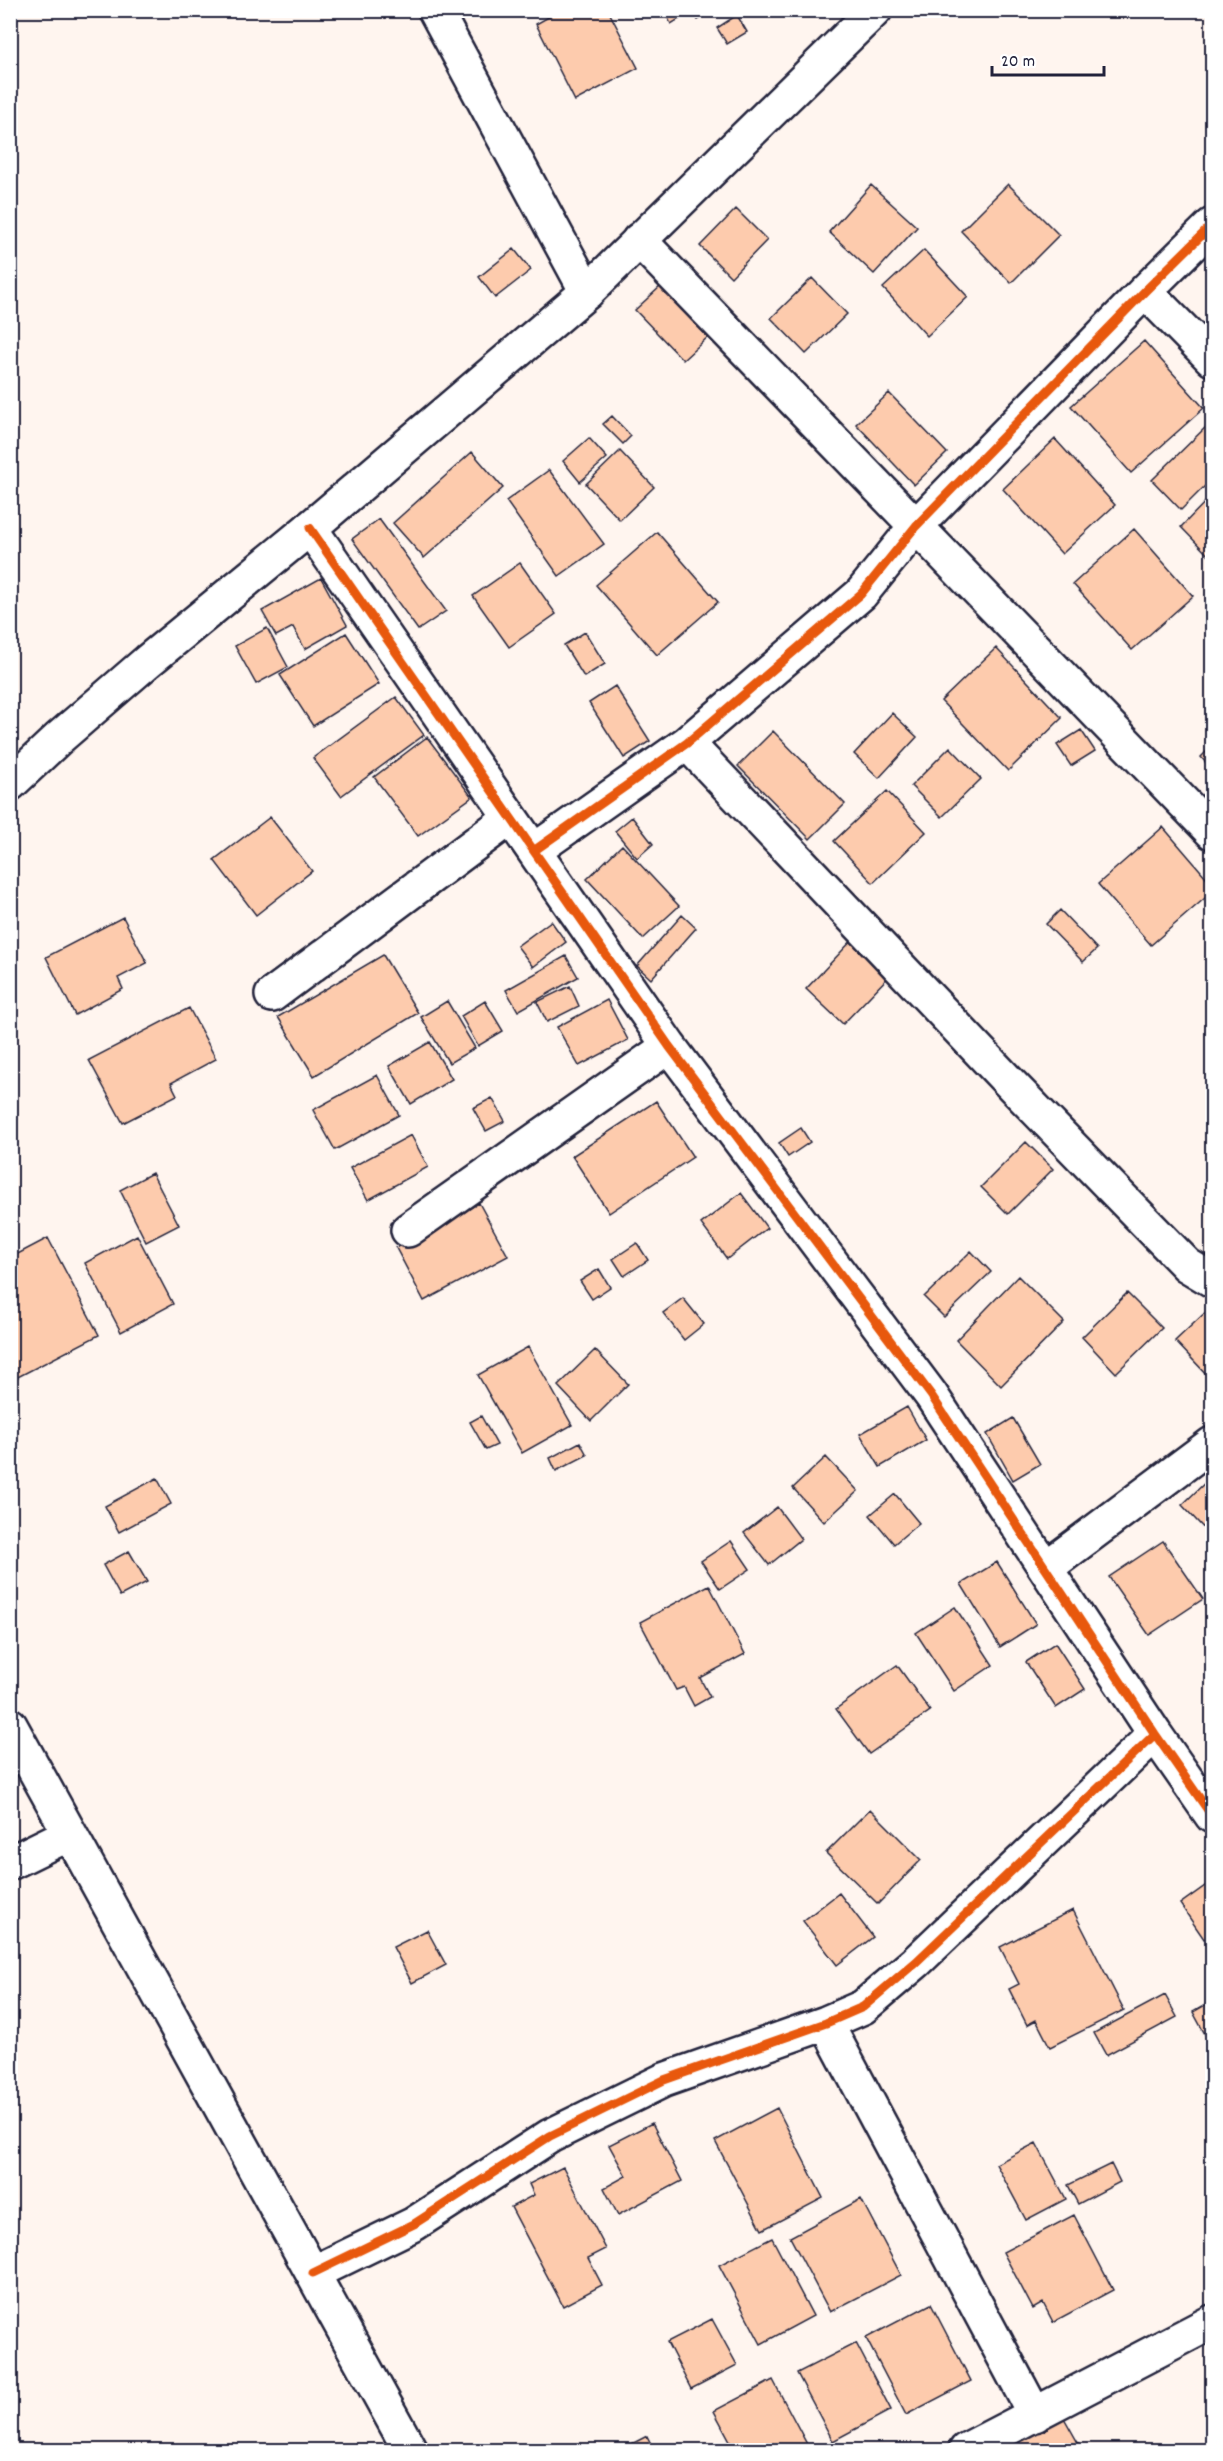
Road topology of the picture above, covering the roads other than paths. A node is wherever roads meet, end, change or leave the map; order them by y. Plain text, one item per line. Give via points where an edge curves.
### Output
1 (874, 10) edge
2 (438, 11) edge
3 (1212, 225) edge
4 (639, 240) junction
5 (1144, 291) junction
6 (587, 292) junction
7 (1212, 359) edge
8 (916, 526) junction
9 (310, 528) junction
10 (687, 742) junction
11 (10, 784) edge
12 (510, 818) junction
13 (1212, 832) edge
14 (535, 850) junction
15 (272, 995) dead end
16 (669, 1046) junction
17 (408, 1230) dead end
18 (1212, 1280) edge
19 (1212, 1444) edge
20 (1046, 1568) junction
21 (10, 1725) edge
22 (1155, 1734) junction
23 (1212, 1816) edge
24 (69, 1834) junction
25 (10, 1863) edge
26 (826, 2023) junction
27 (313, 2273) junction
28 (1212, 2322) edge
29 (1035, 2415) junction
30 (410, 2451) edge
31 (966, 2451) edge

1 - 4 street
2 - 6 street
3 - 5 street
4 - 6 street
4 - 8 street
5 - 7 street
5 - 8 street
6 - 9 street
8 - 10 street via 861,594
8 - 13 street
9 - 11 street via 130,677
9 - 12 street
10 - 14 street
10 - 18 street via 1005,1078 1179,1256
12 - 14 street
12 - 15 street
14 - 16 street
16 - 17 street
16 - 20 street via 931,1395
19 - 20 street
20 - 22 street
21 - 24 street
22 - 23 street
22 - 26 street via 916,1962 863,2007
24 - 25 street
24 - 27 street
26 - 27 street via 664,2080 550,2136 414,2224
26 - 29 street
27 - 30 street
28 - 29 street
29 - 31 street

